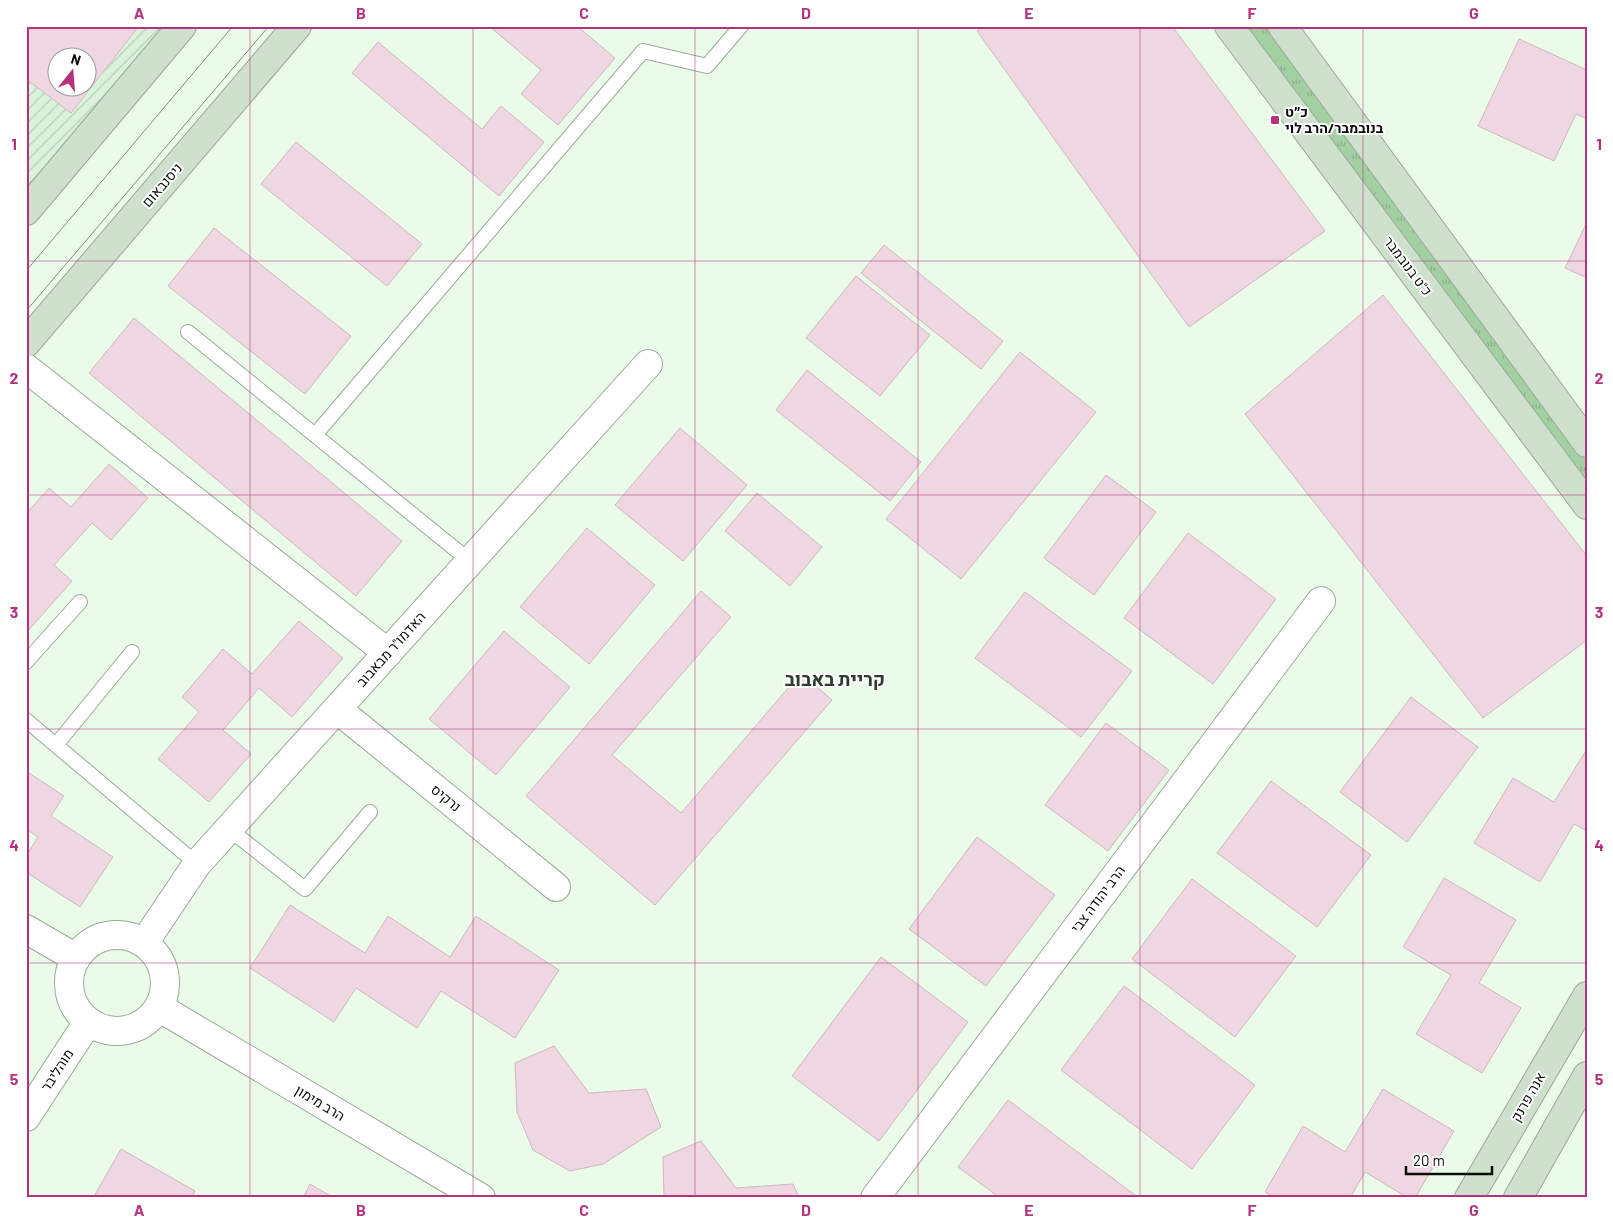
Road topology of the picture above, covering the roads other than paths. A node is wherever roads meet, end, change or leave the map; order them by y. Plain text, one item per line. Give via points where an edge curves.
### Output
1 (182, 26) edge
2 (297, 26) edge
3 (741, 26) edge
4 (1229, 26) edge
5 (1282, 26) edge
6 (26, 211) edge
7 (188, 332) dead end
8 (26, 343) edge
9 (648, 364) dead end
10 (26, 368) edge
11 (315, 435) junction
12 (1587, 444) edge
13 (1587, 505) edge
14 (471, 562) junction
15 (1321, 601) dead end
16 (80, 602) dead end
17 (132, 652) dead end
18 (388, 653) junction
19 (26, 662) edge
20 (337, 709) junction
21 (26, 720) edge
22 (56, 746) junction
23 (370, 812) dead end
24 (229, 829) junction
25 (197, 864) junction
26 (556, 887) dead end
27 (26, 929) edge
28 (144, 943) junction
29 (76, 958) junction
30 (1587, 996) edge
31 (160, 1008) junction
32 (88, 1022) junction
33 (1587, 1076) edge
34 (26, 1117) edge
35 (480, 1198) edge
36 (875, 1198) edge
37 (1469, 1198) edge
38 (1518, 1198) edge

1 - 6 street
2 - 8 street, ניסנבאום
3 - 11 lane via 707,66 643,51
4 - 13 street, כ"ט בנובמבר
5 - 12 street
7 - 11 lane
9 - 14 street, האדמו"ר מבאבוב
10 - 18 street
11 - 14 lane
14 - 18 street, האדמו"ר מבאבוב
15 - 36 street, הרב יהודה צבי
16 - 19 lane
17 - 22 lane
18 - 20 street, האדמו"ר מבאבוב
20 - 24 street, האדמו"ר מבאבוב
20 - 26 street, נרקיס
21 - 22 lane
22 - 25 lane
23 - 24 lane via 305,890
24 - 25 street, האדמו"ר מבאבוב
25 - 28 street, האדמו"ר מבאבוב
27 - 29 street
28 - 29 street via 129,936 99,938
28 - 31 street via 155,952 166,979
29 - 32 street via 68,985 78,1012
30 - 37 street, אנה פרנק
31 - 32 street via 135,1029 103,1030
31 - 35 street, הרב מימון
32 - 34 street, מוהליבר
33 - 38 street

